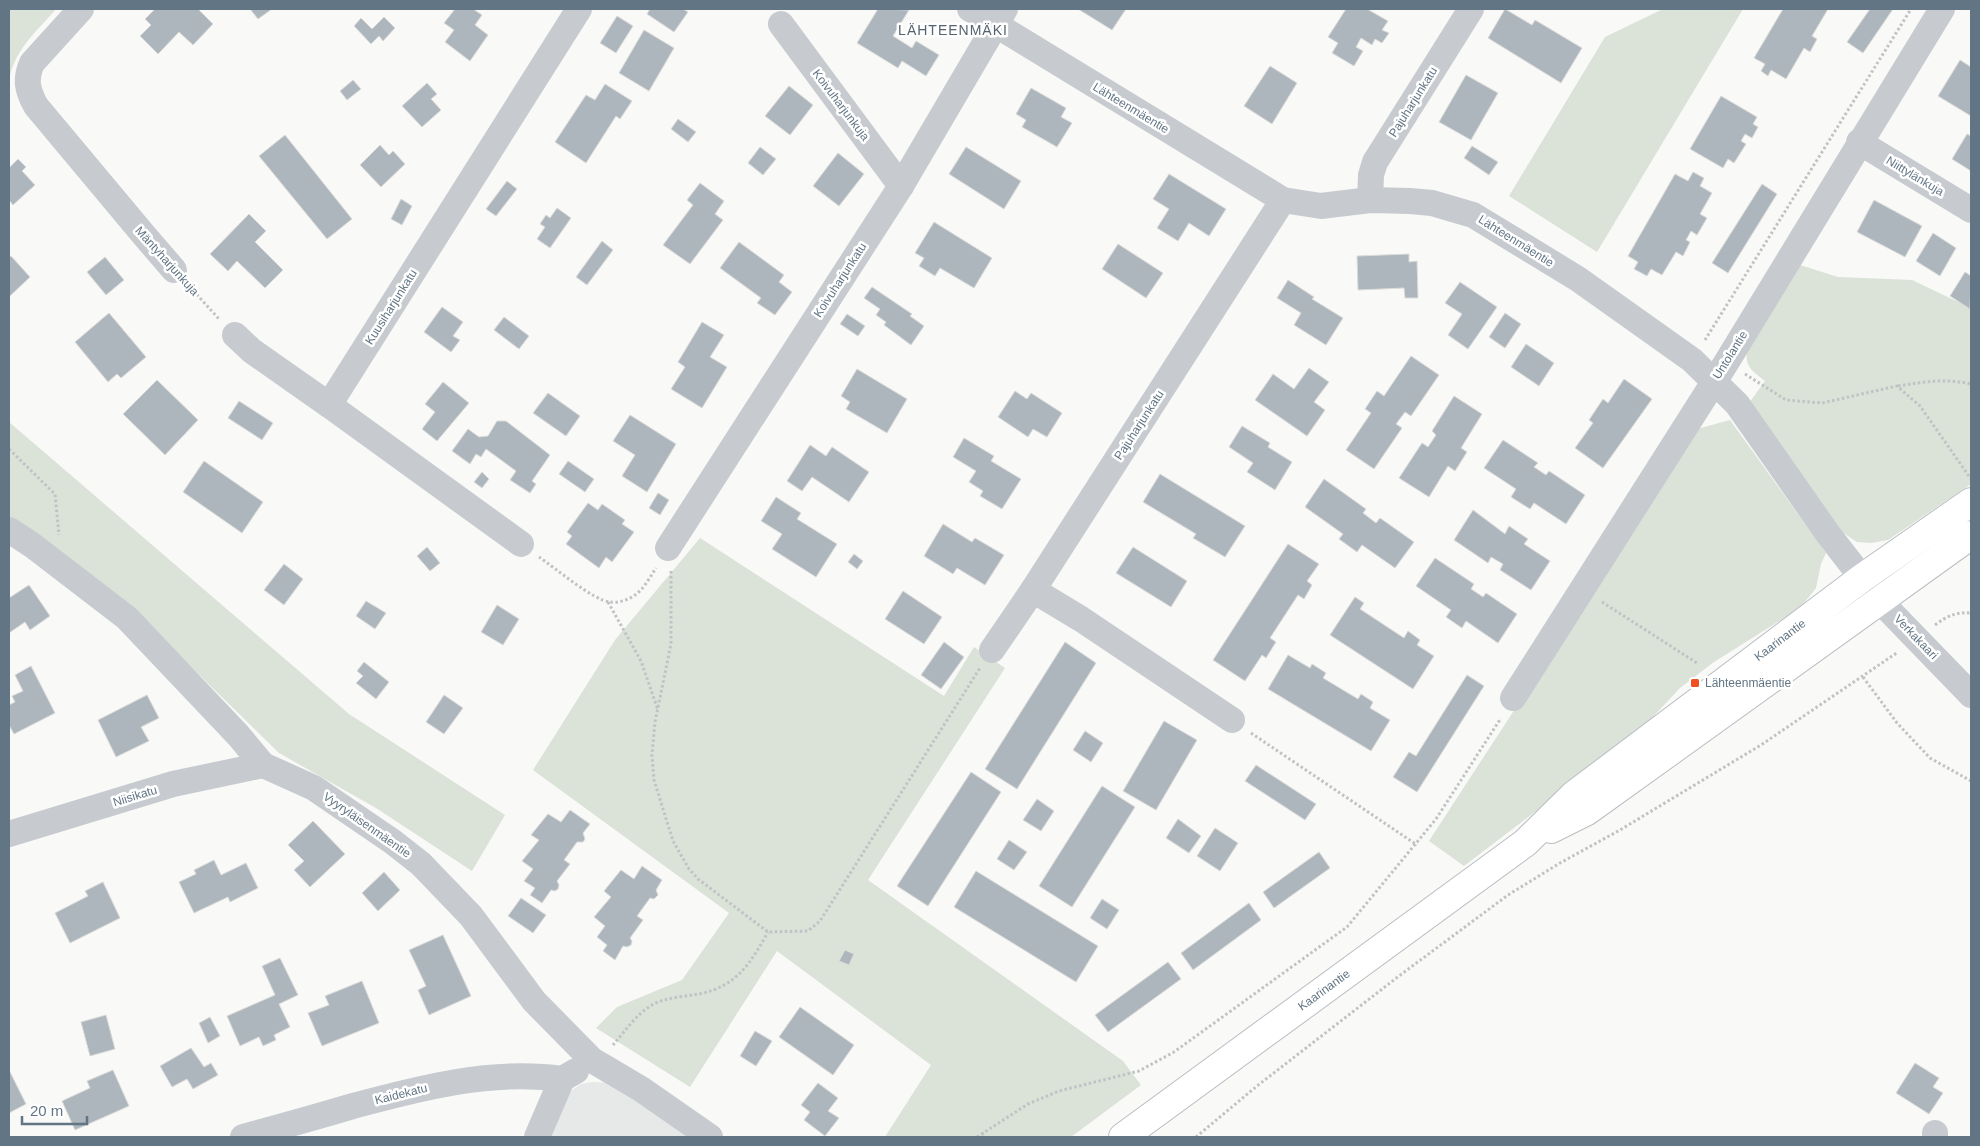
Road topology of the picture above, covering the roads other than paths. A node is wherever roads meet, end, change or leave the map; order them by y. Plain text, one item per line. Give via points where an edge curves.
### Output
1 (81, 9) edge
2 (579, 9) edge
3 (970, 9) edge
4 (1471, 9) edge
5 (1942, 9) edge
6 (1000, 17) edge
7 (780, 24) dead end
8 (1859, 142) junction
9 (901, 186) junction
10 (1284, 200) junction
11 (1370, 200) junction
12 (1971, 210) edge
13 (174, 270) road end
14 (235, 335) road end
15 (1714, 381) junction
16 (329, 404) junction
17 (1971, 502) edge
18 (9, 530) edge
19 (1971, 535) edge
20 (521, 544) road end
21 (668, 548) road end
22 (1862, 578) junction
23 (1033, 590) junction
24 (1880, 601) junction
25 (992, 650) road end
26 (1971, 695) edge
27 (1513, 698) road end
28 (1232, 720) road end
29 (263, 765) junction
30 (9, 834) edge
31 (1525, 843) junction
32 (592, 1060) junction
33 (562, 1080) junction
34 (243, 1137) edge
35 (537, 1137) edge
36 (710, 1137) edge
37 (1123, 1137) edge

1 - 13 street, Mäntyharjunkuja via 32,62 28,72 29,94
2 - 16 street, Kuusiharjunkatu
3 - 6 street, Lähteenmäentie
4 - 11 street, Pajuharjunkatu via 1375,162
5 - 8 street, Untolantie
6 - 9 street, Koivuharjunkatu
6 - 10 street, Lähteenmäentie
7 - 9 street, Koivuharjunkuja
8 - 12 street, Niittylänkuja
8 - 15 street, Untolantie
9 - 21 street, Koivuharjunkatu
10 - 11 street, Lähteenmäentie via 1322,206
10 - 23 street, Pajuharjunkatu
11 - 15 street, Lähteenmäentie via 1432,203 1473,215 1578,279 1692,360
14 - 16 street via 252,351
15 - 22 street, Lähteenmäentie via 1737,404
15 - 27 street, Untolantie
16 - 20 street
17 - 22 main road, Kaarinantie
18 - 29 street, Vyyryläisenmäentie via 127,618
19 - 24 main road, Kaarinantie
22 - 24 street, Verkakaari
22 - 31 main road, Kaarinantie via 1574,795
23 - 25 street, Pajuharjunkatu
23 - 28 street
24 - 26 street, Verkakaari
24 - 31 main road, Kaarinantie via 1586,811
29 - 30 street, Niisikatu via 173,784
29 - 32 street, Vyyryläisenmäentie via 314,788 421,864 471,916 534,1001
31 - 37 main road, Kaarinantie
32 - 33 street
32 - 36 street, Vyyryläisenmäentie
33 - 34 street, Kaidekatu via 516,1076 452,1083 398,1094
33 - 35 street

